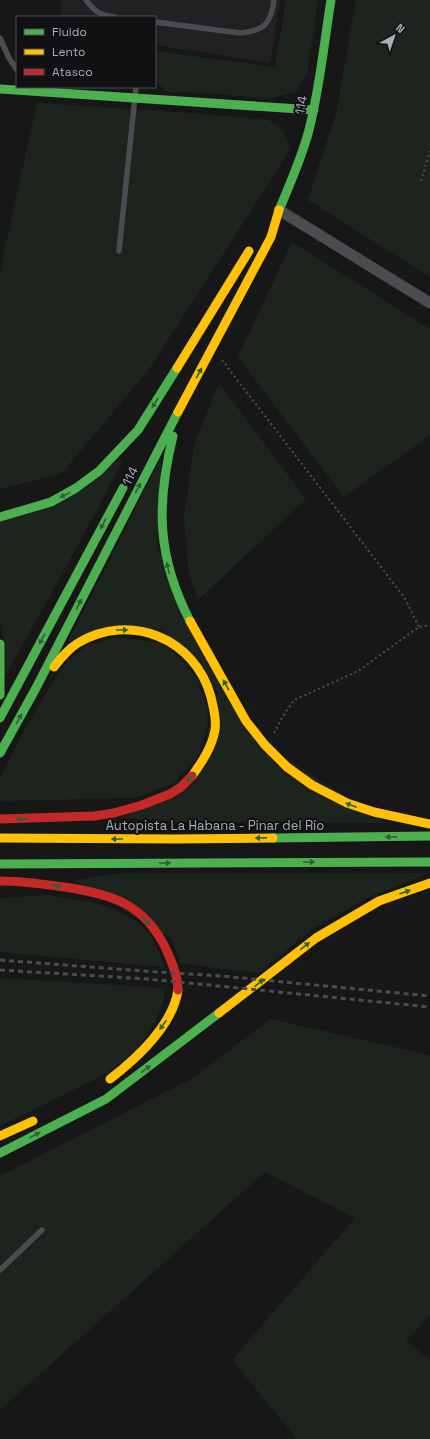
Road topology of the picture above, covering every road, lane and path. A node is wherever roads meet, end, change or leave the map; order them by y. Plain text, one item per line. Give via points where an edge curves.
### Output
1 (86, 0) edge
2 (274, 0) edge
3 (331, 0) edge
4 (103, 16) edge
5 (156, 22) edge
6 (0, 38) edge
7 (16, 68) edge
8 (136, 88) edge
9 (0, 89) edge
10 (26, 89) edge
11 (134, 99) junction
12 (314, 110) junction
13 (430, 151) edge
14 (421, 181) dead end
15 (279, 210) junction
16 (262, 233) dead end
17 (119, 251) dead end
18 (430, 303) edge
19 (213, 347) junction
20 (182, 376) dead end
21 (182, 405) junction
22 (126, 481) dead end
23 (0, 517) edge
24 (430, 625) edge
25 (419, 627) junction
26 (0, 644) edge
27 (36, 688) junction
28 (0, 695) edge
29 (0, 718) edge
30 (267, 746) junction
31 (0, 753) edge
32 (44, 818) junction
33 (0, 819) edge
34 (430, 824) edge
35 (90, 826) dead end
36 (113, 829) dead end
37 (430, 836) edge
38 (0, 838) edge
39 (175, 839) junction
40 (430, 862) edge
41 (0, 864) edge
42 (60, 864) junction
43 (0, 881) edge
44 (17, 881) junction
45 (430, 883) edge
46 (105, 1083) dead end
47 (41, 1117) dead end
48 (3, 1135) edge
49 (0, 1153) edge
50 (42, 1230) dead end
51 (0, 1270) edge

1 - 4 lane
2 - 5 lane via 268,23 251,32
3 - 12 main road, 114
6 - 7 lane
8 - 11 lane
9 - 10 main road
10 - 11 main road
11 - 12 main road
11 - 17 lane
12 - 15 main road, 114 via 300,161
13 - 14 path
15 - 16 main road, 114
15 - 18 street
15 - 19 main road, 114 via 271,237
21 -> 19 main road, 114
19 - 25 path via 404,597
20 -> 23 main road via 251,248 138,430 117,454 94,477 73,492 50,503
27 -> 21 main road, 114
30 -> 21 main road via 245,719 232,697 186,613 170,575 162,530 164,484 168,452
22 -> 29 main road, 114
24 - 25 path
25 - 30 path via 358,671 294,700
26 - 28 main road
31 -> 27 main road, 114
27 -> 32 main road via 76,644 110,630 153,633 184,650 197,664 208,684 215,720 215,730 205,755 189,780 178,789 152,801 105,816
34 -> 30 main road via 391,817 339,801 302,778
32 -> 33 main road
32 - 35 main road
36 - 39 main road
37 -> 39 main road, Autopista La Habana - Pinar del Río
39 -> 38 main road, Autopista La Habana - Pinar del Río
42 -> 40 main road
41 - 42 main road
42 - 44 main road
43 - 44 main road
44 -> 46 main road via 81,890 115,899 138,912 160,936 173,963 178,990 167,1021 146,1049
49 -> 45 main road via 106,1099 316,938 379,901
47 - 48 main road
50 - 51 lane

